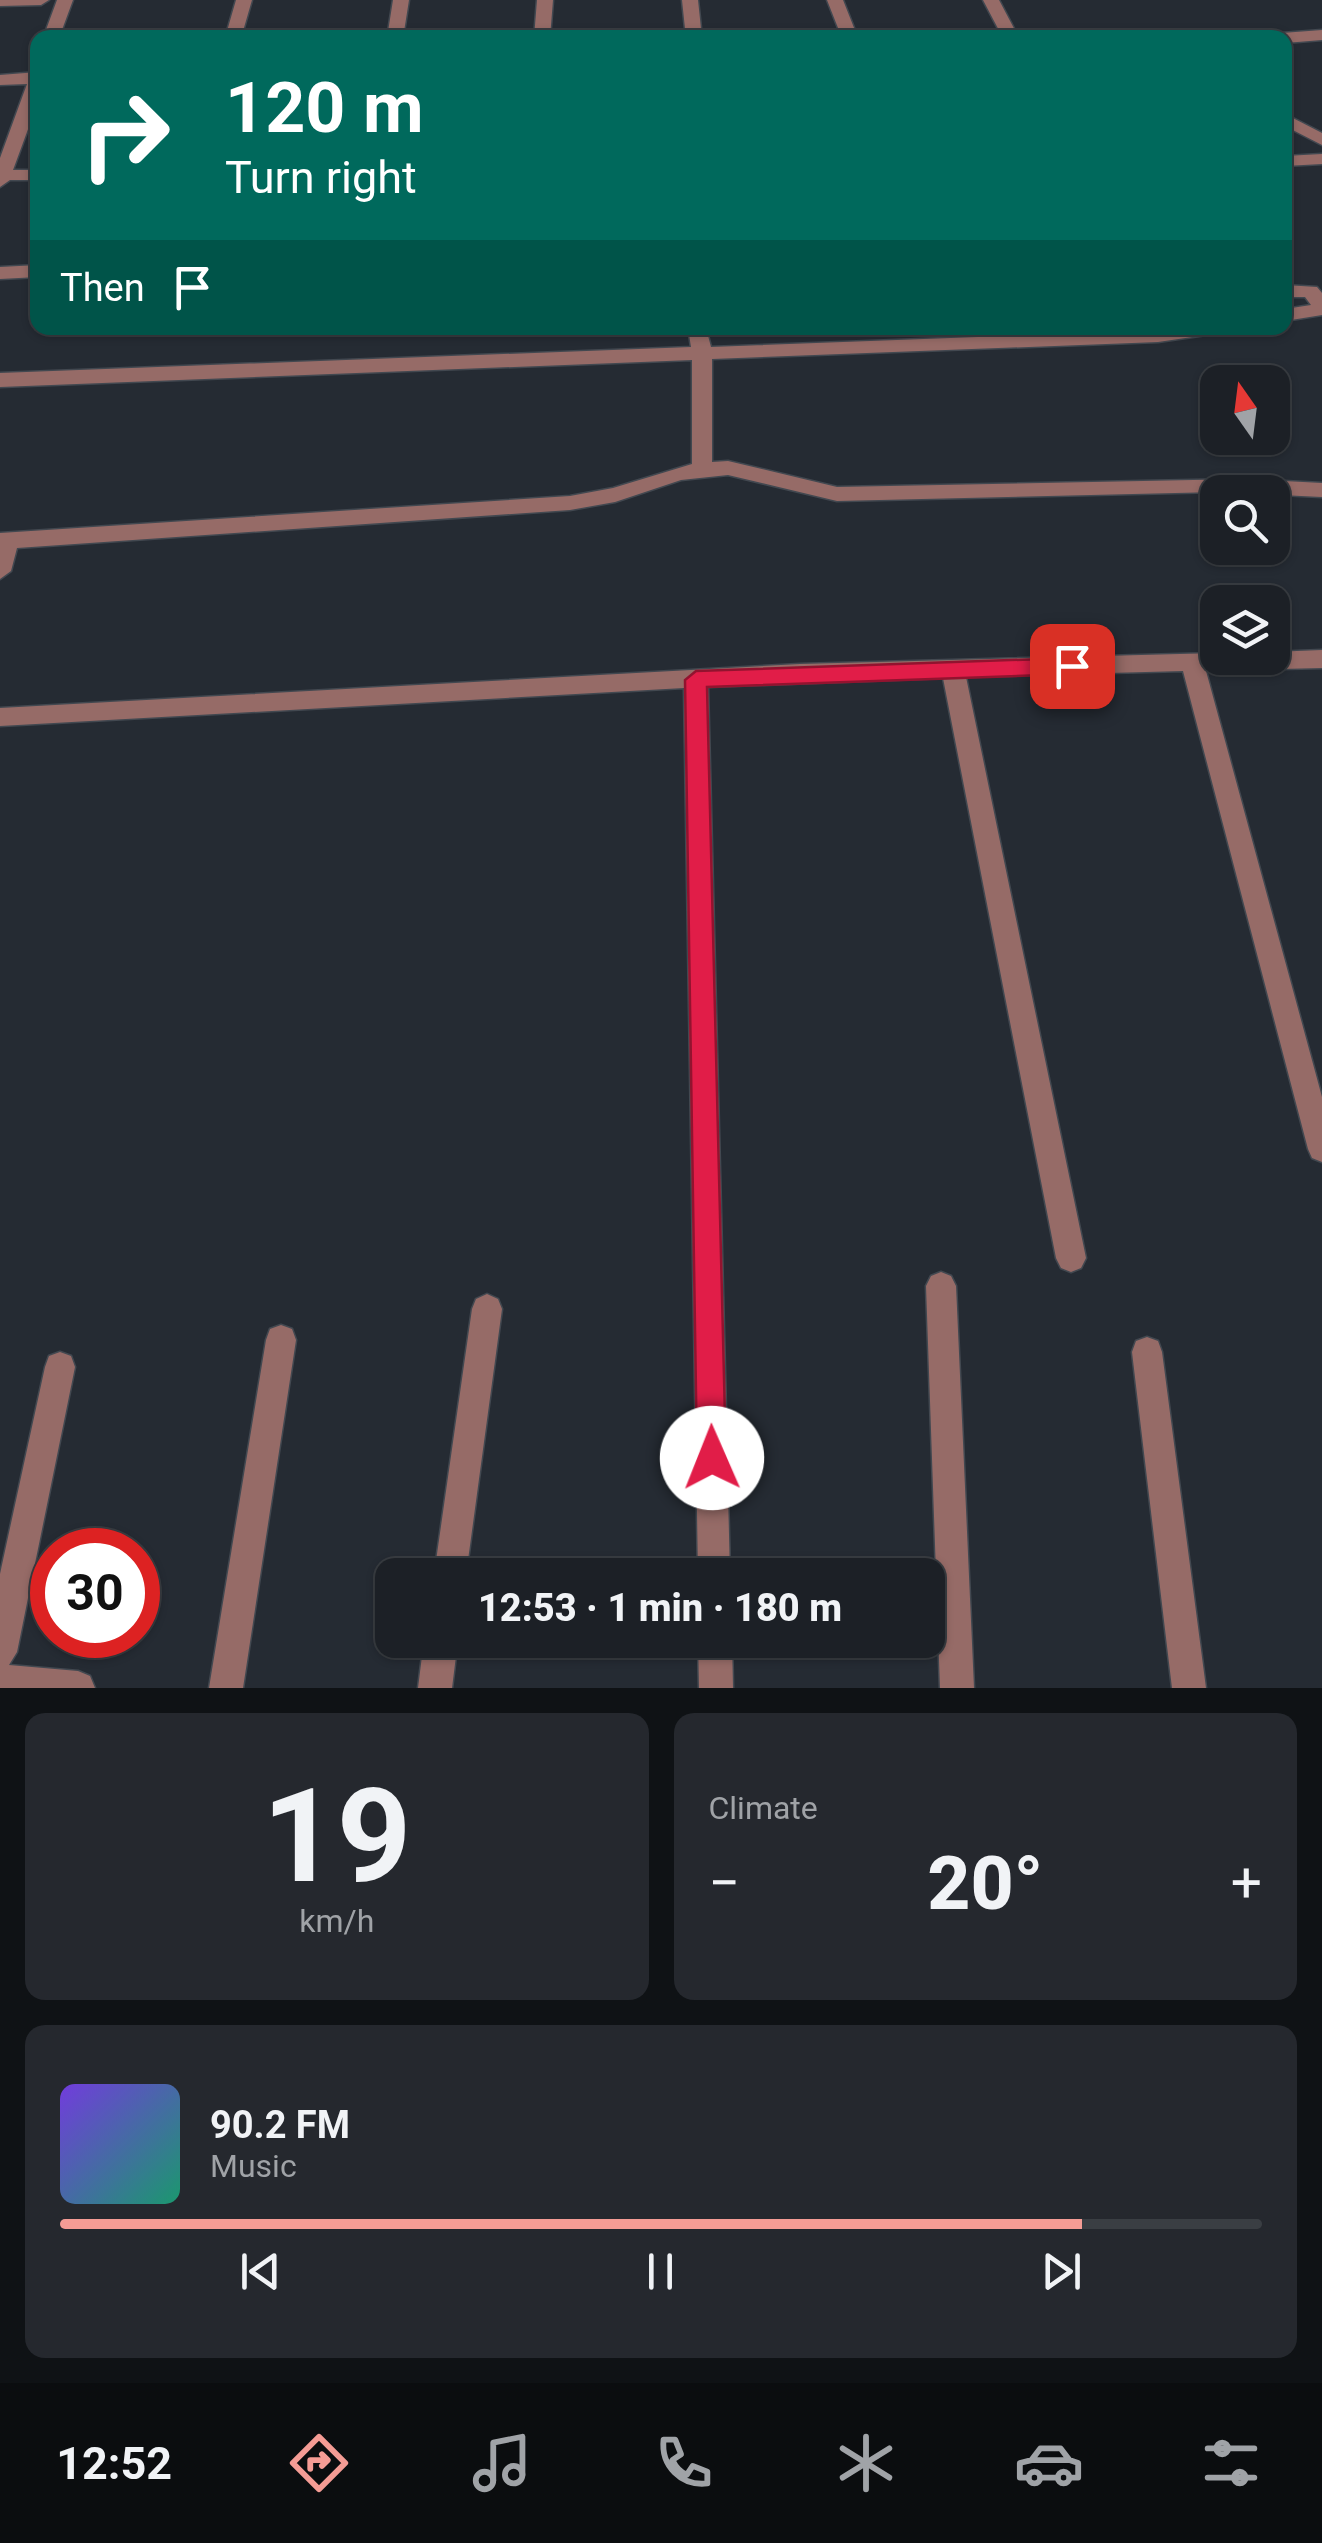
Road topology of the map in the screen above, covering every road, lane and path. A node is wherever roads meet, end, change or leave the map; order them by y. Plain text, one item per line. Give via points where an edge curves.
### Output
1 (41, 0) edge
2 (65, 0) edge
3 (244, 0) edge
4 (400, 0) edge
5 (545, 0) edge
6 (690, 0) edge
7 (834, 0) edge
8 (991, 0) edge
9 (0, 1) edge
10 (55, 30) edge
11 (235, 30) edge
12 (397, 30) edge
13 (543, 30) edge
14 (693, 30) edge
15 (847, 30) edge
16 (1007, 30) edge
17 (1322, 35) edge
18 (1292, 37) edge
19 (30, 78) edge
20 (0, 80) edge
21 (30, 97) edge
22 (1292, 123) edge
23 (1322, 140) edge
24 (1322, 159) edge
25 (1292, 161) edge
26 (30, 176) edge
27 (1, 178) edge
28 (0, 272) edge
29 (30, 272) edge
30 (1292, 291) edge
31 (1322, 307) edge
32 (1292, 314) edge
33 (699, 335) edge
34 (1165, 335) edge
35 (702, 352) junction
36 (0, 380) edge
37 (702, 469) junction
38 (1322, 490) edge
39 (4, 541) edge
40 (0, 570) edge
41 (1322, 658) edge
42 (1192, 663) junction
43 (954, 669) junction
44 (696, 680) junction
45 (0, 717) edge
46 (1322, 1149) edge
47 (1072, 1258) dead end
48 (941, 1286) dead end
49 (487, 1309) dead end
50 (281, 1340) dead end
51 (1147, 1352) dead end
52 (60, 1367) dead end
53 (452, 1558) edge
54 (714, 1558) edge
55 (0, 1652) edge
56 (439, 1658) edge
57 (715, 1658) edge
58 (0, 1680) edge
59 (78, 1688) edge
60 (226, 1688) edge
61 (435, 1688) edge
62 (716, 1688) edge
63 (957, 1688) edge
64 (1189, 1688) edge

1 - 9 street
2 - 10 street
3 - 11 street
4 - 12 street
5 - 13 street
6 - 14 street
7 - 15 street
8 - 16 street
17 - 18 street
19 - 20 street
21 - 27 street
22 - 23 street
24 - 25 street
26 - 27 street
28 - 29 street
30 - 31 street via 1310,291
31 - 32 street
33 - 35 street
34 - 35 street
35 - 36 street
35 - 37 street
37 - 38 street via 756,472 837,494
37 - 39 street via 570,502
39 - 40 street
41 - 42 street
42 - 43 street
42 - 46 street
43 - 44 street
43 - 47 street
44 - 45 street
44 - 54 street
48 - 63 street
49 - 53 street
50 - 60 street
51 - 64 street
52 - 55 street
56 - 61 street
57 - 62 street
58 - 59 street

